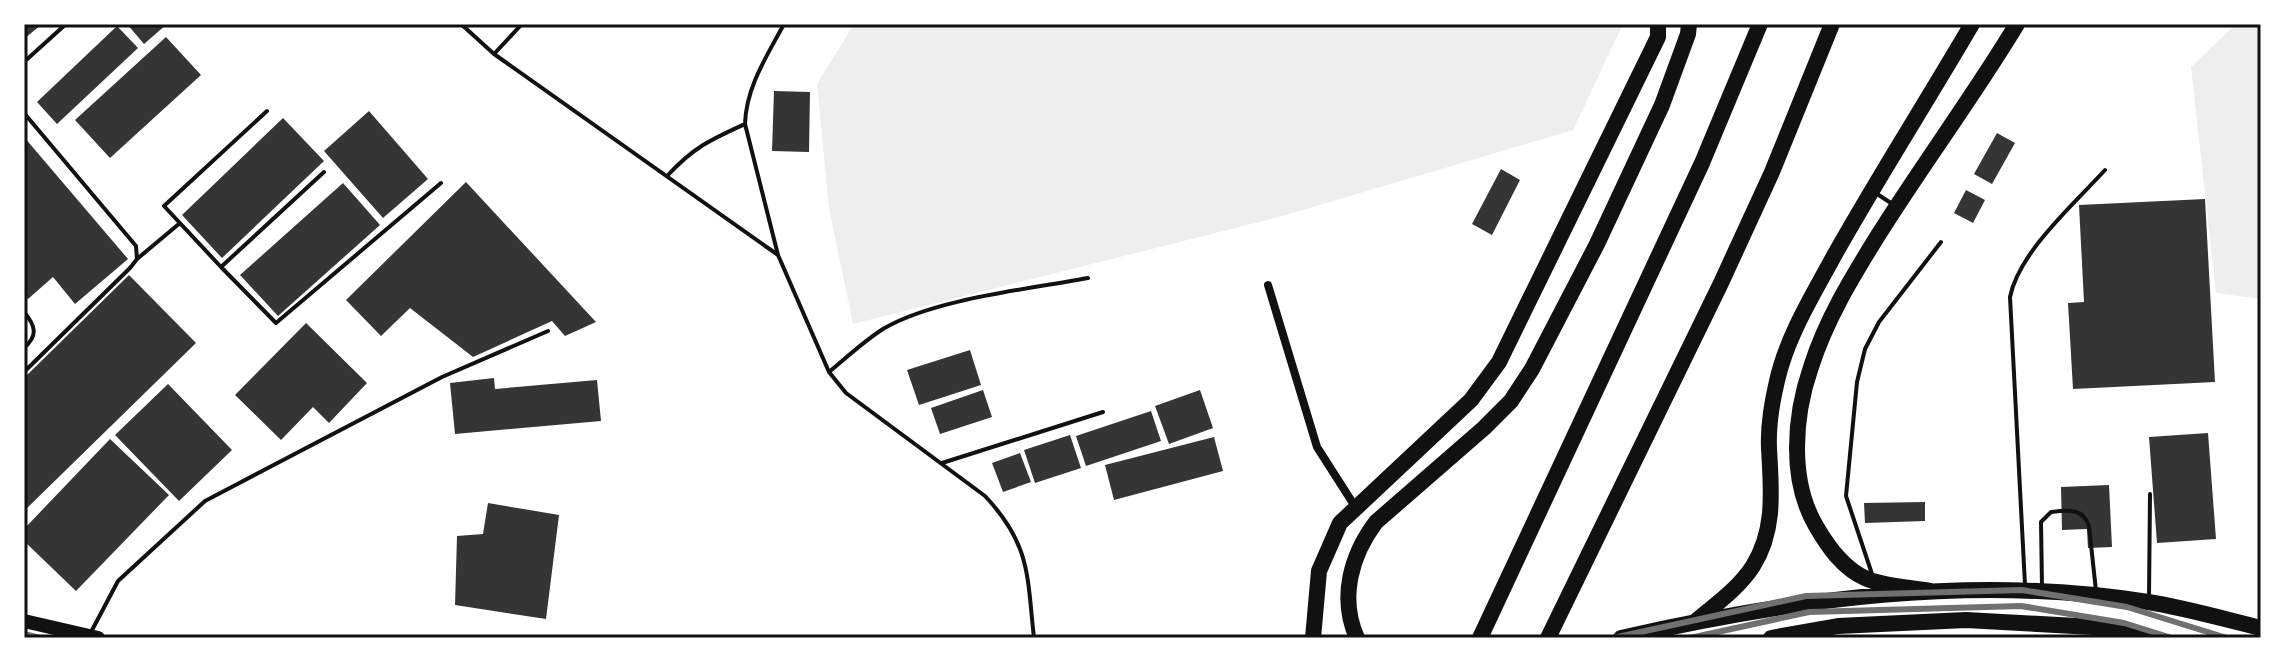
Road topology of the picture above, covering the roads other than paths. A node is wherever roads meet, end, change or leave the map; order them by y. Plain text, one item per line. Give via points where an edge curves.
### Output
1 (66, 24) edge
2 (461, 24) edge
3 (522, 24) edge
4 (784, 24) edge
5 (1658, 24) edge
6 (1689, 24) edge
7 (1760, 24) edge
8 (1832, 24) edge
9 (1972, 24) edge
10 (2017, 24) edge
11 (494, 54) junction
12 (24, 62) edge
13 (267, 111) dead end
14 (24, 113) edge
15 (745, 124) junction
16 (2105, 170) dead end
17 (324, 172) dead end
18 (667, 176) junction
19 (441, 183) dead end
20 (1871, 190) junction
21 (1896, 206) junction
22 (180, 223) junction
23 (1941, 242) dead end
24 (778, 255) junction
25 (137, 259) junction
26 (221, 267) junction
27 (1088, 278) dead end
28 (1268, 285) dead end
29 (24, 312) edge
30 (548, 331) dead end
31 (24, 348) edge
32 (24, 372) edge
33 (829, 372) junction
34 (1103, 412) dead end
35 (941, 464) junction
36 (2150, 494) dead end
37 (1356, 508) junction
38 (1875, 581) junction
39 (1931, 591) junction
40 (2025, 592) junction
41 (2043, 593) junction
42 (2097, 596) junction
43 (2149, 602) junction
44 (24, 621) edge
45 (1696, 621) junction
46 (2261, 628) edge
47 (1847, 632) edge
48 (2069, 632) edge
49 (94, 637) edge
50 (2140, 637) edge
51 (1034, 638) edge
52 (1313, 638) edge
53 (1357, 638) edge
54 (1480, 638) edge
55 (1548, 638) edge
56 (1621, 638) edge
57 (1771, 638) edge

1 - 12 lane
2 - 11 lane
3 - 11 lane
4 - 15 lane via 751,89
5 - 37 highway via 1658,37 1499,362 1471,400
6 - 53 highway via 1662,105 1532,369 1511,401 1363,539 1349,580
7 - 54 highway via 1702,163
8 - 55 highway via 1772,172
9 - 20 highway
10 - 21 highway
11 - 18 lane
13 - 22 lane via 164,206
14 - 25 lane via 136,246
15 - 18 lane via 688,153
15 - 24 lane
16 - 40 lane via 2027,257 2011,289
17 - 26 lane
18 - 24 lane
19 - 26 lane via 276,323
20 - 21 lane
20 - 45 highway via 1799,319 1777,379 1765,539 1753,567
21 - 38 highway via 1841,296 1816,353 1797,439 1804,502 1814,524 1849,569
22 - 25 lane
22 - 26 lane
23 - 38 lane via 1879,322 1857,382 1846,496
24 - 33 lane
25 - 32 lane
27 - 33 lane via 914,315 883,330
28 - 37 street via 1317,447
29 - 31 lane via 35,333
30 - 49 lane via 442,377 205,501 118,581
33 - 35 lane via 846,393
34 - 35 lane
35 - 51 lane via 985,496 1015,535 1024,556
36 - 43 lane
37 - 52 highway via 1340,523 1319,571
38 - 39 highway
39 - 40 highway
39 - 45 highway via 1772,607
40 - 41 highway
41 - 42 highway
41 - 42 lane via 2041,522 2051,512 2079,512 2089,526
42 - 43 highway
43 - 46 highway
44 - 49 highway
45 - 56 highway
47 - 48 highway via 1966,620
47 - 57 highway
48 - 50 highway via 2112,628

